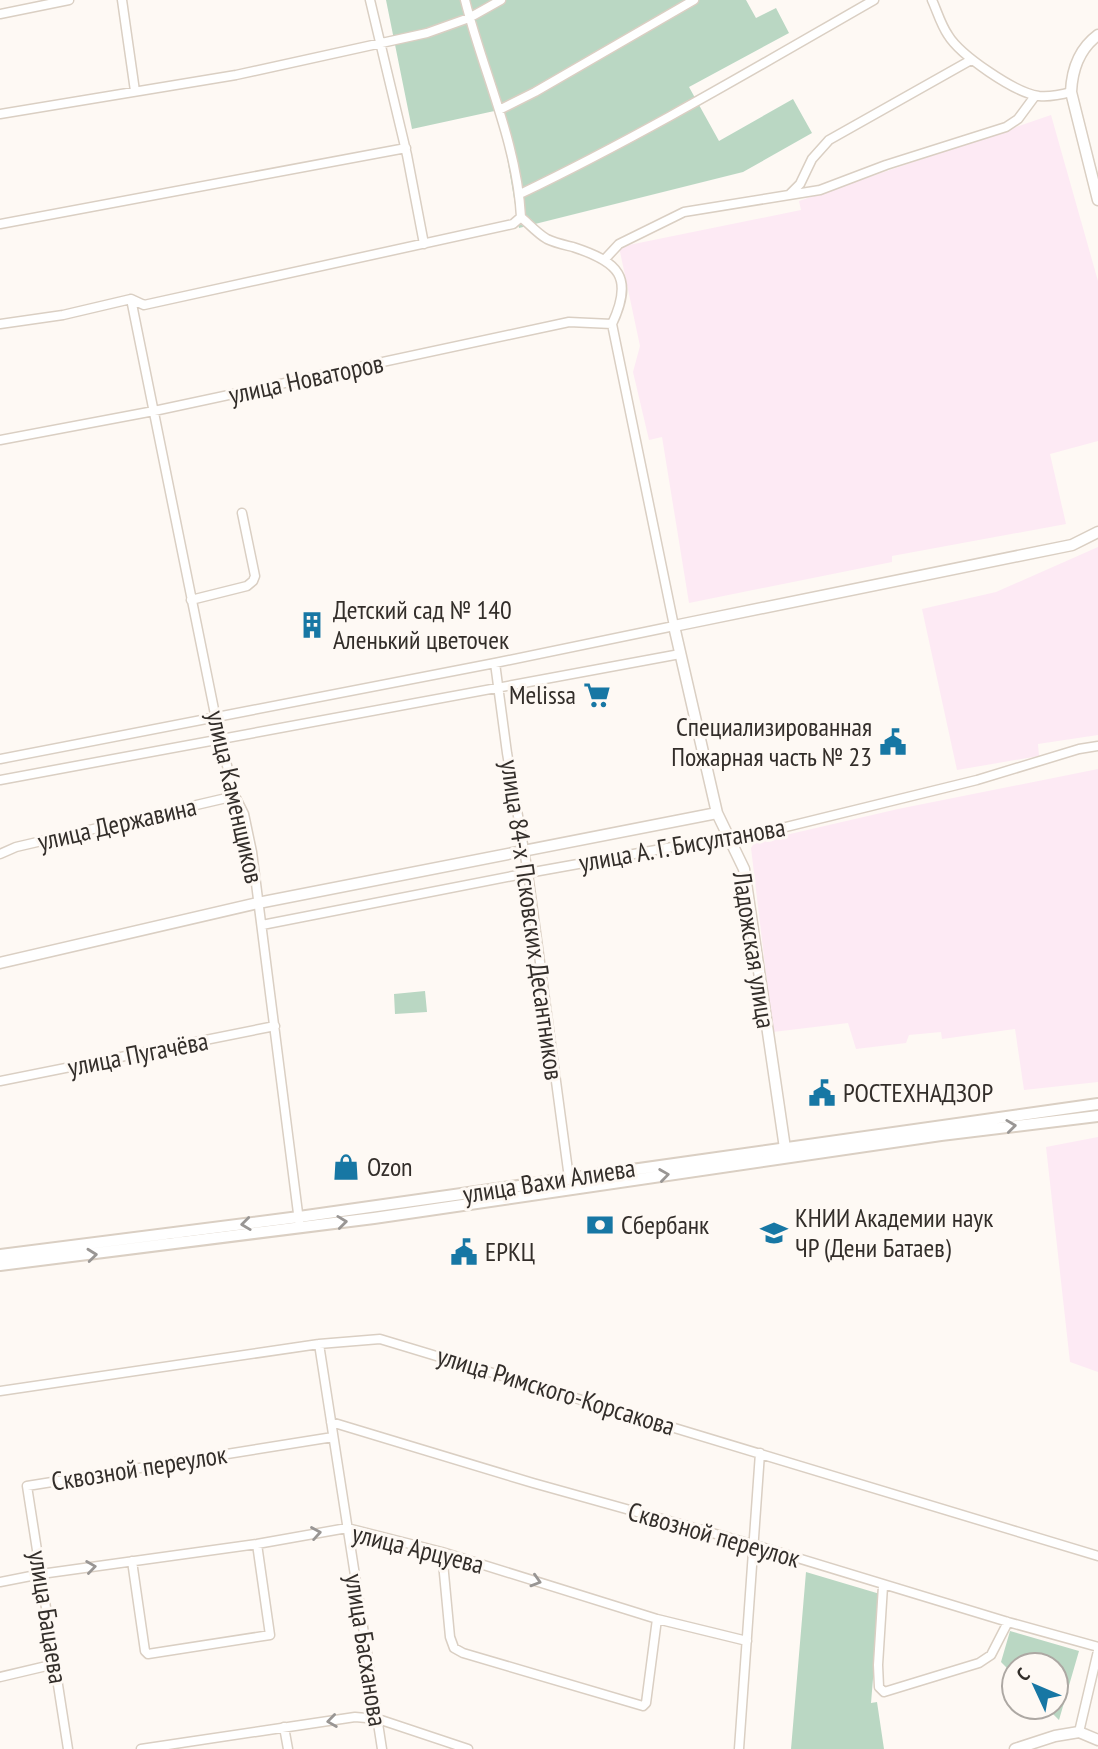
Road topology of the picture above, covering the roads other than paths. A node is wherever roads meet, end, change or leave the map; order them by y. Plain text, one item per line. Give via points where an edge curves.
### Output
1 (69, 0) edge
2 (122, 0) edge
3 (370, 0) edge
4 (465, 0) edge
5 (501, 0) edge
6 (694, 0) edge
7 (874, 0) edge
8 (932, 0) edge
9 (0, 13) edge
10 (470, 18) junction
11 (1098, 36) edge
12 (380, 43) junction
13 (971, 60) junction
14 (135, 91) junction
15 (1071, 92) junction
16 (1035, 96) junction
17 (499, 110) junction
18 (0, 114) edge
19 (406, 148) junction
20 (520, 194) junction
21 (790, 194) junction
22 (1098, 200) edge
23 (521, 217) junction
24 (0, 224) edge
25 (424, 244) junction
26 (604, 259) junction
27 (131, 299) junction
28 (0, 324) edge
29 (612, 324) junction
30 (154, 411) junction
31 (0, 440) edge
32 (242, 513) dead end
33 (1098, 532) edge
34 (191, 600) junction
35 (674, 626) junction
36 (680, 654) junction
37 (495, 663) junction
38 (498, 687) junction
39 (216, 717) junction
40 (220, 739) junction
41 (1098, 746) edge
42 (0, 759) edge
43 (0, 780) edge
44 (235, 796) junction
45 (717, 813) junction
46 (728, 837) junction
47 (524, 849) junction
48 (0, 854) edge
49 (528, 873) junction
50 (258, 903) junction
51 (262, 925) junction
52 (0, 963) edge
53 (275, 1026) junction
54 (0, 1081) edge
55 (1098, 1104) edge
56 (1098, 1115) edge
57 (785, 1152) junction
58 (569, 1178) junction
59 (300, 1222) junction
60 (0, 1255) edge
61 (0, 1265) edge
62 (319, 1344) junction
63 (0, 1391) edge
64 (331, 1422) junction
65 (333, 1437) junction
66 (760, 1453) junction
67 (27, 1486) joint
68 (346, 1528) junction
69 (257, 1544) junction
70 (755, 1545) junction
71 (442, 1552) junction
72 (1098, 1556) edge
73 (132, 1561) junction
74 (41, 1574) junction
75 (0, 1582) edge
76 (883, 1586) junction
77 (657, 1619) junction
78 (1007, 1622) junction
79 (747, 1641) junction
80 (1098, 1649) edge
81 (55, 1664) junction
82 (0, 1677) edge
83 (378, 1719) junction
84 (284, 1727) junction
85 (1079, 1732) junction
86 (1098, 1740) edge
87 (159, 1748) edge
88 (68, 1749) edge
89 (141, 1749) edge
90 (288, 1749) edge
91 (382, 1749) edge
92 (468, 1749) edge
93 (739, 1749) edge
94 (1015, 1749) edge

1 - 9 street
2 - 14 street
3 - 12 street
4 - 10 street
5 - 10 street
6 - 17 street
7 - 20 street via 692,104
8 - 13 street via 948,36
10 - 12 street
10 - 17 street
11 - 15 street via 1077,62
12 - 14 street via 236,75
12 - 19 street
13 - 16 street
13 - 21 street via 829,140
14 - 18 street
15 - 16 street
15 - 22 street
16 - 21 street via 1006,127 820,190
17 - 20 street
19 - 24 street
19 - 25 street
20 - 23 street
21 - 26 street via 684,212 619,244
23 - 25 street via 513,224
23 - 26 street via 546,239
25 - 27 street via 144,305
26 - 29 street via 614,268 624,292
27 - 28 street
27 - 30 street, улица Каменщиков
29 - 30 street, улица Новаторов via 569,322
29 - 35 street
30 - 31 street, улица Новаторов
30 - 34 street, улица Каменщиков
32 - 34 street via 253,581
33 - 35 street via 1072,545
34 - 39 street, улица Каменщиков
35 - 36 street, Ладожская улица
35 - 37 street
36 - 38 street
36 - 45 street, Ладожская улица
37 - 38 street, улица 84-х Псковских Десантников
37 - 39 street
38 - 40 street
38 - 47 street, улица 84-х Псковских Десантников
39 - 40 street, улица Каменщиков
39 - 42 street
40 - 43 street
40 - 44 street, улица Каменщиков
41 - 46 street, улица А. Г. Бисултанова via 816,820
44 - 48 street, улица Державина
44 - 50 street, улица Каменщиков via 244,814
45 - 46 street, Ладожская улица
45 - 47 street, улица А. Г. Бисултанова
46 - 49 street, улица А. Г. Бисултанова
46 - 57 street, Ладожская улица via 744,869
47 - 49 street, улица 84-х Псковских Десантников
47 - 50 street, улица А. Г. Бисултанова
49 - 51 street, улица А. Г. Бисултанова
49 - 58 street, улица 84-х Псковских Десантников
50 - 51 street, улица Каменщиков
50 - 52 street, улица А. Г. Бисултанова
51 - 53 street, улица Каменщиков
53 - 54 street, улица Пугачёва
53 - 59 street, улица Каменщиков
55 - 57 main road, улица Вахи Алиева
57 -> 56 main road, улица Вахи Алиева
57 - 58 main road, улица Вахи Алиева
59 -> 57 main road, улица Вахи Алиева
58 - 59 main road, улица Вахи Алиева
59 -> 60 main road, улица Вахи Алиева
61 -> 59 main road, улица Вахи Алиева
62 - 63 street, улица Римского-Корсакова
62 - 64 street, улица Басханова
62 - 66 street, улица Римского-Корсакова via 380,1339
64 - 65 street, улица Басханова
64 - 70 street, Сквозной переулок
65 - 67 street, Сквозной переулок
65 - 68 street, улица Басханова
66 - 70 street
66 - 72 street, улица Римского-Корсакова
67 - 74 street, улица Бацаева
69 -> 68 street, улица Арцуева
68 - 71 street, улица Арцуева
68 - 83 street, улица Басханова
69 - 73 street, улица Арцуева
69 - 73 street via 270,1635 148,1654
70 - 76 street, Сквозной переулок
70 - 79 street
71 -> 77 street, улица Арцуева
71 - 77 street via 450,1637 454,1648 463,1653 643,1706
74 -> 73 street, улица Арцуева
74 - 75 street, улица Арцуева
74 - 81 street, улица Бацаева
76 - 78 street, Сквозной переулок
76 - 78 street via 878,1665 879,1688 884,1692 979,1664 991,1654
77 - 79 street, улица Арцуева
78 - 80 street, Сквозной переулок
79 - 93 street
80 - 85 street
81 - 82 street
81 - 88 street, улица Бацаева
83 -> 84 street via 355,1717
83 - 91 street, улица Басханова
83 - 92 street
84 - 87 street
84 - 90 street
85 - 86 street
85 - 94 street
87 - 89 street

